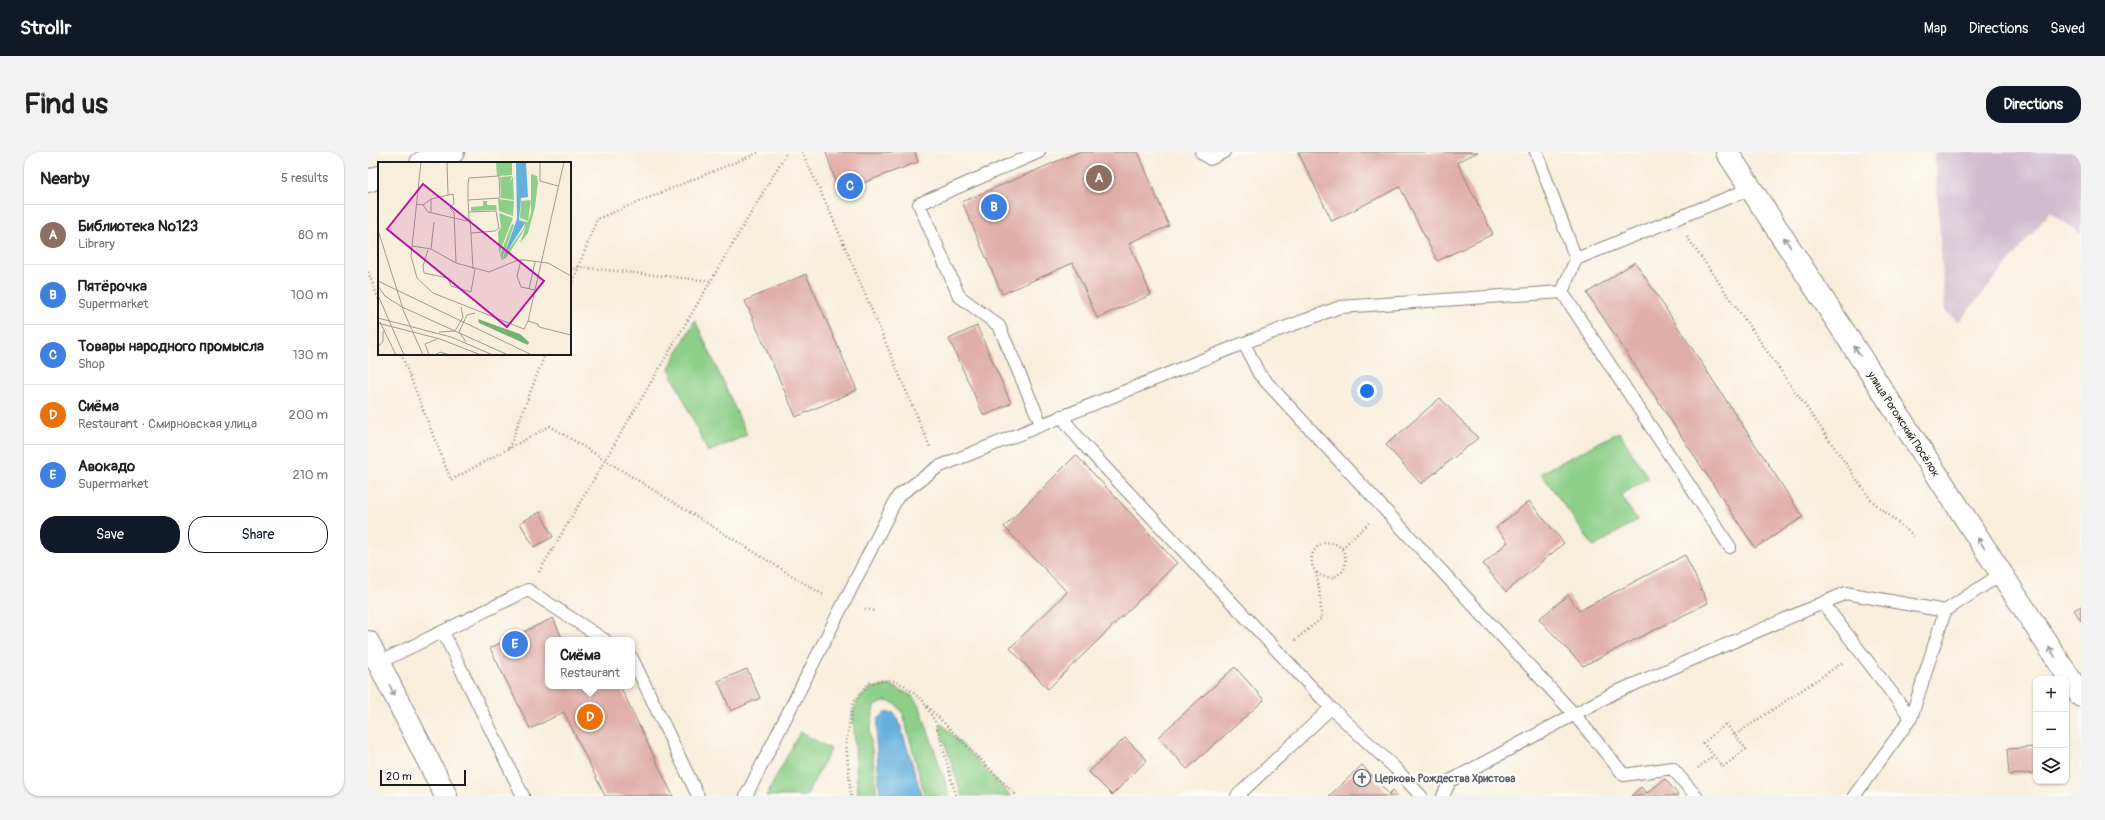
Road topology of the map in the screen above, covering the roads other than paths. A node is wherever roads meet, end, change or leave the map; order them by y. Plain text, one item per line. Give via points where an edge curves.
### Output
1 (454, 152) edge
2 (1039, 152) edge
3 (1201, 152) edge
4 (1224, 152) edge
5 (1536, 152) edge
6 (1727, 152) edge
7 (424, 162) edge
8 (378, 177) edge
9 (368, 181) edge
10 (1752, 188) junction
11 (1576, 259) junction
12 (1562, 292) junction
13 (1244, 343) junction
14 (1061, 416) junction
15 (1041, 424) junction
16 (1730, 547) dead end
17 (2001, 574) junction
18 (1823, 603) junction
19 (1945, 611) junction
20 (443, 632) junction
21 (600, 637) edge
22 (368, 642) edge
23 (378, 663) junction
24 (635, 664) edge
25 (2081, 696) edge
26 (1331, 708) junction
27 (1574, 714) junction
28 (1911, 718) junction
29 (446, 796) edge
30 (522, 796) edge
31 (698, 796) edge
32 (746, 796) edge
33 (1237, 796) edge
34 (1421, 796) edge
35 (1443, 796) edge
36 (1696, 796) edge
37 (1854, 796) edge

1 - 7 street
2 - 15 lane via 919,204 959,296 999,326
3 - 4 lane via 1210,159
5 - 11 lane
6 - 10 street, улица Рогожский Посёлок
8 - 9 street
10 - 11 lane
17 -> 10 street, улица Рогожский Посёлок
11 - 12 lane
12 - 13 lane via 1340,307
12 - 16 lane
13 - 14 lane
13 - 27 lane via 1259,374
14 - 15 lane
14 - 26 lane via 1084,445
15 - 32 lane via 938,467 898,496
17 - 19 lane
25 -> 17 street, улица Рогожский Посёлок
18 - 19 lane via 1846,593
18 - 27 lane via 1614,693
18 - 28 lane
19 - 28 lane
20 - 21 lane via 528,590
20 - 23 lane
20 - 30 lane
22 - 23 street
23 -> 29 street
24 - 31 lane
26 - 33 lane
26 - 34 lane
27 - 35 lane via 1450,781
27 - 36 lane via 1624,775 1672,768
28 - 37 lane

